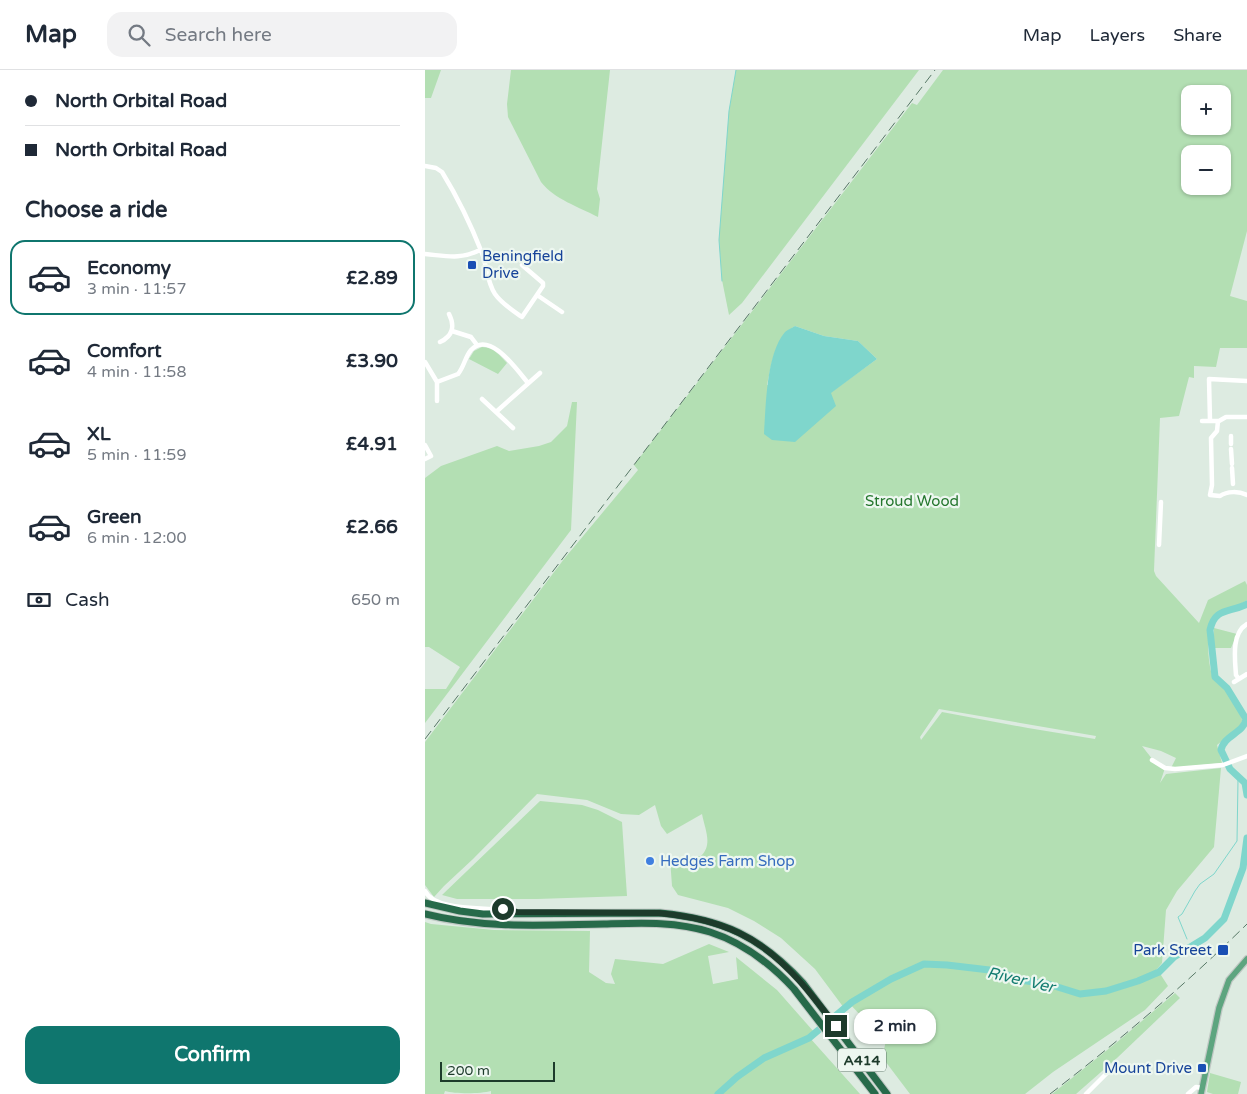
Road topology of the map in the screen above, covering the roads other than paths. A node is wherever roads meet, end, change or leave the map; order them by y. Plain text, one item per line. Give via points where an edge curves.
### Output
1 (425, 166) edge
2 (480, 250) junction
3 (425, 254) edge
4 (522, 264) dead end
5 (537, 295) junction
6 (562, 312) dead end
7 (449, 314) dead end
8 (452, 331) junction
9 (440, 342) dead end
10 (477, 345) junction
11 (425, 362) edge
12 (427, 369) edge
13 (540, 373) dead end
14 (1247, 381) edge
15 (437, 382) junction
16 (528, 383) junction
17 (482, 400) dead end
18 (437, 401) dead end
19 (496, 412) junction
20 (1247, 417) edge
21 (1202, 421) dead end
22 (1210, 421) junction
23 (1217, 421) junction
24 (513, 428) dead end
25 (1231, 436) dead end
26 (425, 445) edge
27 (425, 459) edge
28 (1233, 488) junction
29 (1247, 495) edge
30 (1161, 502) dead end
31 (1159, 545) dead end
32 (1247, 624) edge
33 (1247, 674) edge
34 (1247, 756) edge
35 (1153, 760) dead end
36 (425, 891) edge
37 (425, 903) edge
38 (517, 912) junction
39 (425, 914) edge
40 (1247, 959) edge
41 (1117, 1063) dead end
42 (1202, 1091) edge
43 (875, 1094) edge
44 (887, 1094) edge
45 (1086, 1094) edge
46 (1187, 1094) edge

1 - 2 street via 442,172
2 - 3 street via 455,257
2 - 5 street via 491,287 505,304 522,317
4 - 5 street via 543,283
5 - 6 street
7 - 8 street
8 - 9 street
8 - 10 street via 471,337
10 - 15 street via 470,351 458,374
10 - 16 street via 487,344 497,349
11 - 12 street
12 - 15 street
13 - 16 street
14 - 22 street via 1209,379
15 - 18 street
16 - 19 street
17 - 19 street
19 - 24 street
20 - 23 street
21 - 22 street
22 - 23 street
23 - 28 street via 1217,432 1211,438 1210,495 1220,496
25 - 28 street
26 - 27 street via 431,456
28 - 29 street
30 - 31 street
32 - 33 street via 1240,631 1236,645 1236,680
34 - 35 street via 1223,765 1175,769 1165,768
36 - 38 street via 436,902
37 - 38 highway, A414 via 483,914
38 - 44 highway, A414 via 681,915 718,923 751,939 771,952 803,983
39 - 43 highway, A414 via 486,924 658,923 708,932 732,941 773,968 794,989
40 - 42 main road via 1229,980 1219,1008
41 - 45 street
42 - 46 street via 1196,1087

